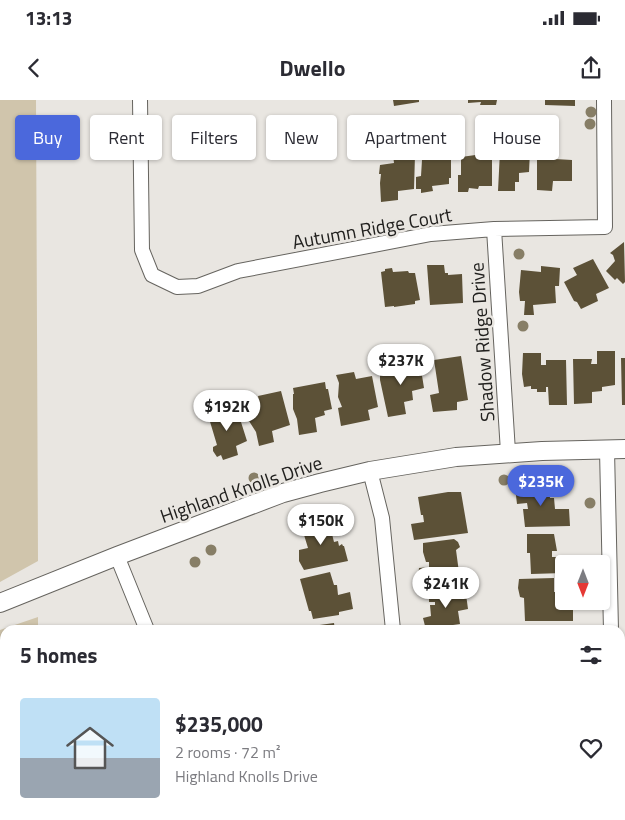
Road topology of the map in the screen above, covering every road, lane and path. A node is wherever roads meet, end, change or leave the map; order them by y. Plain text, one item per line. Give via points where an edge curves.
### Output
1 (140, 100) edge
2 (604, 100) edge
3 (494, 229) junction
4 (625, 449) edge
5 (607, 450) junction
6 (508, 452) junction
7 (370, 471) junction
8 (117, 556) junction
9 (0, 603) edge
10 (144, 625) edge
11 (393, 625) edge
12 (611, 625) edge

1 - 3 street, Autumn Ridge Court via 142,250 152,275 178,287 198,286 238,271 430,234
2 - 3 street, Autumn Ridge Court via 605,228
3 - 6 street, Shadow Ridge Drive
4 - 5 street, Highland Knolls Drive
5 - 6 street, Highland Knolls Drive
5 - 12 street
6 - 7 street, Highland Knolls Drive
7 - 8 street, Highland Knolls Drive via 283,493
7 - 11 street via 382,518
8 - 9 street, Highland Knolls Drive
8 - 10 street

